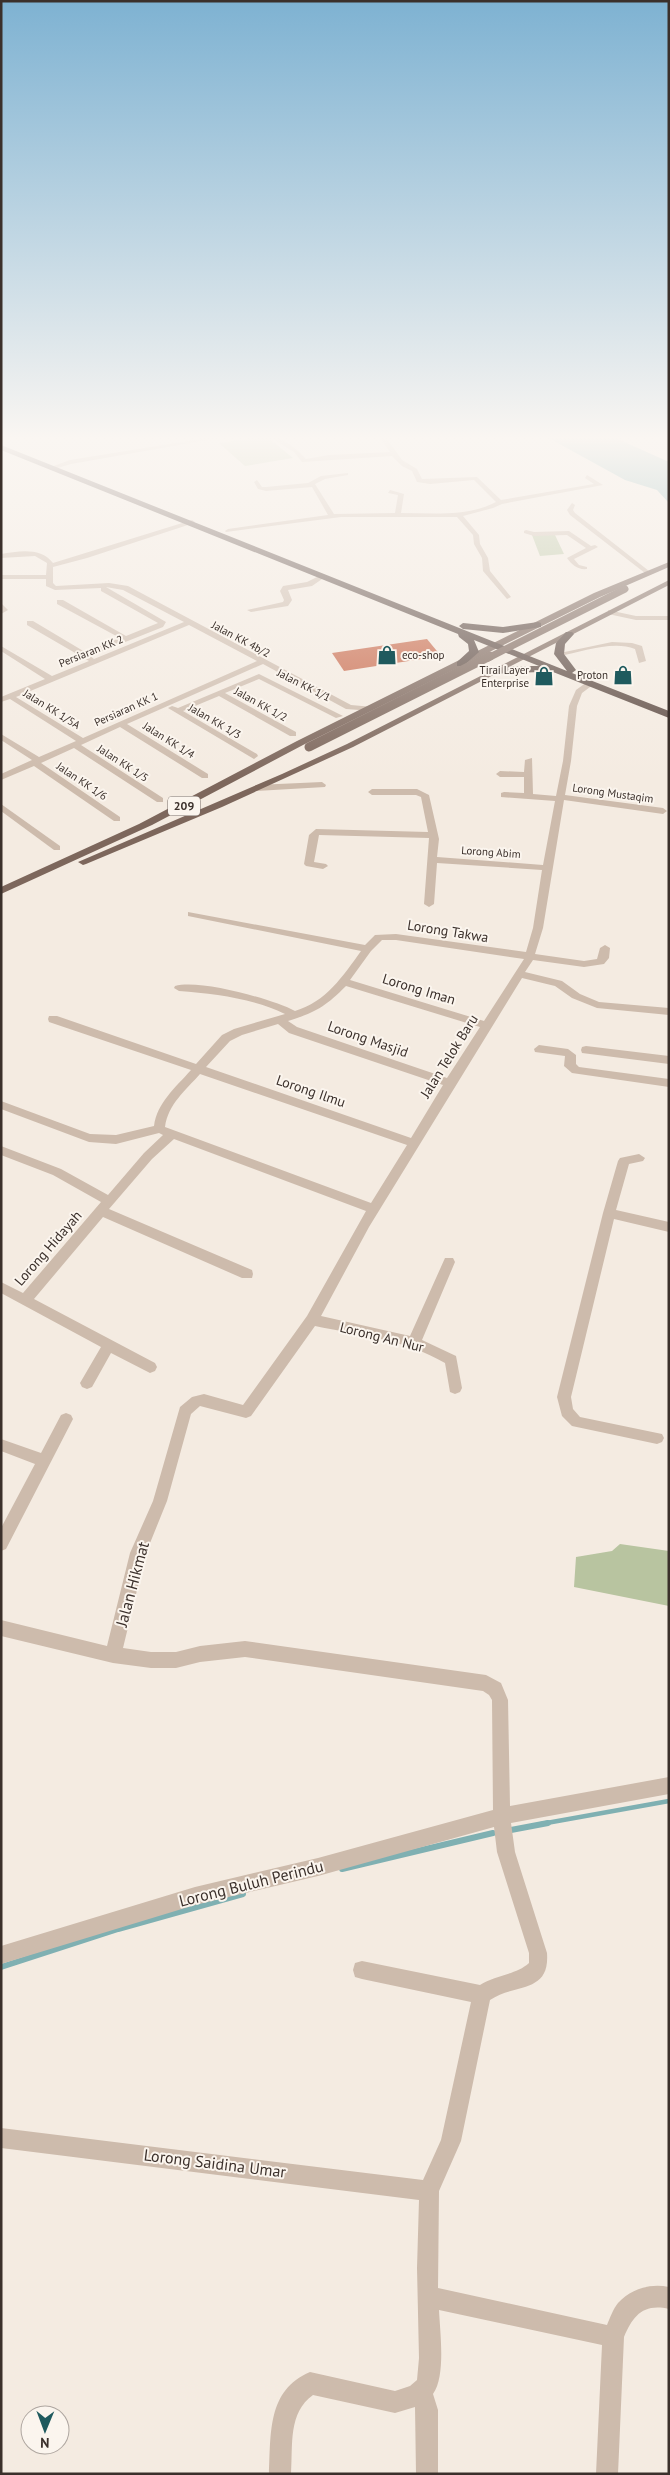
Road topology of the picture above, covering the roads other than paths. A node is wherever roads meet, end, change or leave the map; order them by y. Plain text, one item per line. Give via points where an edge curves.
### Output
1 (97, 552) edge
2 (264, 552) edge
3 (275, 552) edge
4 (481, 552) edge
5 (583, 552) edge
6 (622, 552) edge
7 (1, 556) edge
8 (669, 564) edge
9 (50, 566) junction
10 (586, 568) dead end
11 (669, 569) edge
12 (647, 572) junction
13 (323, 576) junction
14 (669, 576) edge
15 (1, 577) edge
16 (49, 577) junction
17 (669, 582) edge
18 (104, 590) dead end
19 (138, 595) junction
20 (507, 597) dead end
21 (124, 600) junction
22 (60, 602) dead end
23 (1, 605) edge
24 (251, 610) dead end
25 (1, 612) edge
26 (611, 612) junction
27 (669, 618) edge
28 (30, 623) dead end
29 (188, 623) junction
30 (533, 627) junction
31 (460, 629) junction
32 (569, 634) junction
33 (128, 638) junction
34 (140, 642) junction
35 (553, 642) junction
36 (499, 645) junction
37 (1, 648) edge
38 (559, 654) junction
39 (84, 656) junction
40 (526, 656) junction
41 (474, 657) junction
42 (94, 661) junction
43 (642, 661) dead end
44 (261, 662) junction
45 (460, 664) junction
46 (506, 666) junction
47 (494, 672) junction
48 (566, 672) junction
49 (51, 679) junction
50 (590, 684) junction
51 (218, 693) junction
52 (5, 696) edge
53 (165, 704) junction
54 (349, 707) junction
55 (370, 708) junction
56 (669, 709) edge
57 (177, 711) junction
58 (669, 715) edge
59 (339, 716) dead end
60 (354, 717) junction
61 (121, 724) junction
62 (293, 734) dead end
63 (1, 736) edge
64 (78, 743) junction
65 (254, 756) dead end
66 (529, 760) dead end
67 (36, 761) junction
68 (500, 774) dead end
69 (528, 775) junction
70 (205, 776) dead end
71 (1, 777) edge
72 (322, 785) dead end
73 (256, 788) junction
74 (372, 792) dead end
75 (504, 795) dead end
76 (529, 796) junction
77 (560, 798) junction
78 (160, 800) dead end
79 (1, 807) edge
80 (663, 811) dead end
81 (117, 819) dead end
82 (142, 826) junction
83 (153, 832) junction
84 (433, 835) junction
85 (58, 848) dead end
86 (433, 860) junction
87 (58, 865) junction
88 (323, 866) dead end
89 (547, 868) junction
90 (1, 891) edge
91 (429, 904) dead end
92 (191, 914) dead end
93 (605, 948) dead end
94 (367, 949) junction
95 (530, 958) junction
96 (519, 974) junction
97 (344, 982) junction
98 (179, 988) dead end
99 (669, 1012) edge
100 (295, 1015) junction
101 (53, 1019) dead end
102 (280, 1020) junction
103 (485, 1025) junction
104 (539, 1049) dead end
105 (586, 1050) dead end
106 (669, 1060) edge
107 (199, 1068) junction
108 (450, 1082) junction
109 (669, 1083) edge
110 (1, 1105) edge
111 (159, 1129) junction
112 (172, 1135) junction
113 (414, 1143) junction
114 (1, 1150) edge
115 (639, 1158) dead end
116 (110, 1201) junction
117 (374, 1209) junction
118 (100, 1211) junction
119 (609, 1213) junction
120 (669, 1227) edge
121 (449, 1262) dead end
122 (248, 1274) dead end
123 (1, 1287) edge
124 (25, 1300) junction
125 (312, 1320) junction
126 (414, 1343) junction
127 (109, 1345) junction
128 (150, 1367) dead end
129 (87, 1384) dead end
130 (455, 1388) dead end
131 (246, 1412) joint
132 (66, 1419) dead end
133 (657, 1438) dead end
134 (1, 1445) edge
135 (45, 1461) junction
136 (1, 1544) edge
137 (1, 1628) edge
138 (113, 1654) junction
139 (669, 1785) edge
140 (502, 1816) junction
141 (1, 1955) edge
142 (362, 1970) dead end
143 (482, 1995) junction
144 (1, 2138) edge
145 (429, 2191) junction
146 (430, 2297) junction
147 (669, 2298) edge
148 (613, 2337) junction
149 (421, 2391) junction
150 (280, 2474) edge
151 (427, 2474) edge
152 (607, 2474) edge

1 - 9 street
2 - 13 highway
3 - 31 highway
4 - 20 street via 487,571
5 - 10 street via 570,558 577,566
6 - 12 street
7 - 9 street via 38,556 49,560
8 - 12 main road
9 - 16 street
11 - 82 main road, 209, bridge via 309,748
12 - 30 main road
13 - 24 street via 309,584 284,590 288,600 285,604
13 - 31 highway
14 - 83 main road, 209
15 - 16 street
16 - 19 street, Jalan KK 4b/2 via 49,584 55,588 116,585
17 - 26 main road
18 - 21 street
19 - 21 street
19 - 29 street, Jalan KK 4b/2
21 - 33 street via 162,622
22 - 33 street
23 - 25 street via 4,610
26 - 27 street via 630,618
26 - 32 main road
28 - 39 street
29 - 34 street, Persiaran KK 2
29 - 44 street, Jalan KK 4b/2
30 - 31 highway
30 - 35 main road via 531,635 537,641
30 - 36 main road
31 - 36 highway
31 - 45 highway via 474,652
32 - 35 main road
32 - 38 highway via 561,643
33 - 34 street
33 - 39 street
34 - 42 street, Persiaran KK 2
35 - 40 main road
36 - 40 highway
36 - 41 main road
37 - 49 street
38 - 43 street via 631,645 639,648
38 - 48 highway
39 - 42 street
40 - 46 main road
40 - 48 highway
41 - 45 main road
41 - 46 main road via 499,660
42 - 49 street, Persiaran KK 2
44 - 53 street, Persiaran KK 1
44 - 54 street, Jalan KK 4b/2
45 - 55 main road
46 - 47 main road
47 - 48 highway via 529,668
47 - 73 main road
48 - 50 highway
48 - 56 highway
49 - 52 street, Persiaran KK 2
50 - 58 highway
50 - 77 street, Jalan Telok Baru via 574,700
51 - 57 street
51 - 59 street, Jalan KK 1/1 via 259,676
51 - 62 street, Jalan KK 1/2
52 - 64 street, Jalan KK 1/5A
53 - 57 street, Jalan KK 1/3
53 - 61 street, Persiaran KK 1
54 - 55 street, Jalan KK 4b/2
54 - 60 street
55 - 60 main road
57 - 65 street, Jalan KK 1/3
60 - 82 main road
61 - 64 street, Persiaran KK 1
61 - 70 street, Jalan KK 1/4
63 - 67 street, Jalan KK 1/6
64 - 67 street, Persiaran KK 1
64 - 78 street, Jalan KK 1/5
66 - 69 street
67 - 71 street, Persiaran KK 1
67 - 81 street, Jalan KK 1/6
68 - 69 street
69 - 76 street
72 - 73 street
73 - 83 main road
74 - 84 street via 422,793
75 - 76 street, Lorong Mustaqim
76 - 77 street, Lorong Mustaqim
77 - 80 street, Lorong Mustaqim
77 - 89 street, Jalan Telok Baru
79 - 85 street
82 - 87 main road, 209
83 - 87 main road, 209 via 80,864
84 - 86 street
84 - 88 street via 316,832 309,864
86 - 89 street, Lorong Abim
86 - 91 street
87 - 90 main road, 209
89 - 95 street, Jalan Telok Baru
92 - 94 street
93 - 95 street, Lorong Takwa via 604,958 593,964
94 - 95 street, Lorong Takwa via 374,941 386,936
94 - 97 street
95 - 96 street, Jalan Telok Baru
96 - 99 street via 558,983 576,996 598,1005
96 - 103 street, Jalan Telok Baru
97 - 100 street via 315,1008
97 - 103 street, Lorong Iman
98 - 100 street via 207,989 277,1006
100 - 102 street
101 - 107 street, Lorong Ilmu
102 - 107 street via 226,1038
102 - 108 street, Lorong Masjid via 293,1030
103 - 108 street, Jalan Telok Baru
104 - 109 street via 568,1053 571,1055 570,1066 576,1070
105 - 106 street
107 - 111 street via 167,1104 161,1114
107 - 113 street, Lorong Ilmu
108 - 113 street, Jalan Telok Baru
110 - 111 street via 104,1141 133,1138
111 - 112 street
112 - 116 street, Lorong Hidayah via 155,1147
112 - 117 street
113 - 117 street, Jalan Telok Baru
114 - 116 street via 57,1172
115 - 119 street via 624,1162
116 - 118 street, Lorong Hidayah
117 - 125 street, Jalan Telok Baru
118 - 122 street
118 - 124 street, Lorong Hidayah
119 - 120 street
119 - 133 street via 564,1407 577,1422
121 - 126 street
123 - 124 street
124 - 127 street, Lorong Hidayah
125 - 126 street, Lorong An Nur
125 - 131 street, Jalan Telok Baru
126 - 130 street, Lorong An Nur via 451,1360
127 - 128 street, Lorong Hidayah
127 - 129 street
131 - 138 street, Jalan Hikmat via 204,1400 196,1401 185,1412 160,1501 138,1553
132 - 135 street
134 - 135 street
135 - 136 street
137 - 138 street
138 - 140 street via 176,1660 245,1649 486,1683 495,1689 500,1700
139 - 140 street, Lorong Buluh Perindu
140 - 141 street, Lorong Buluh Perindu via 318,1867 195,1896
140 - 143 street via 506,1852 538,1953 539,1967 532,1975 491,1987
142 - 143 street
143 - 145 street via 451,2141
144 - 145 street, Lorong Saidina Umar
145 - 146 street via 427,2268
146 - 148 street
146 - 149 street via 430,2358 427,2385
147 - 148 street via 640,2299 624,2312
148 - 152 street
149 - 150 street via 395,2402 310,2383 294,2395 284,2415
149 - 151 street via 428,2410

